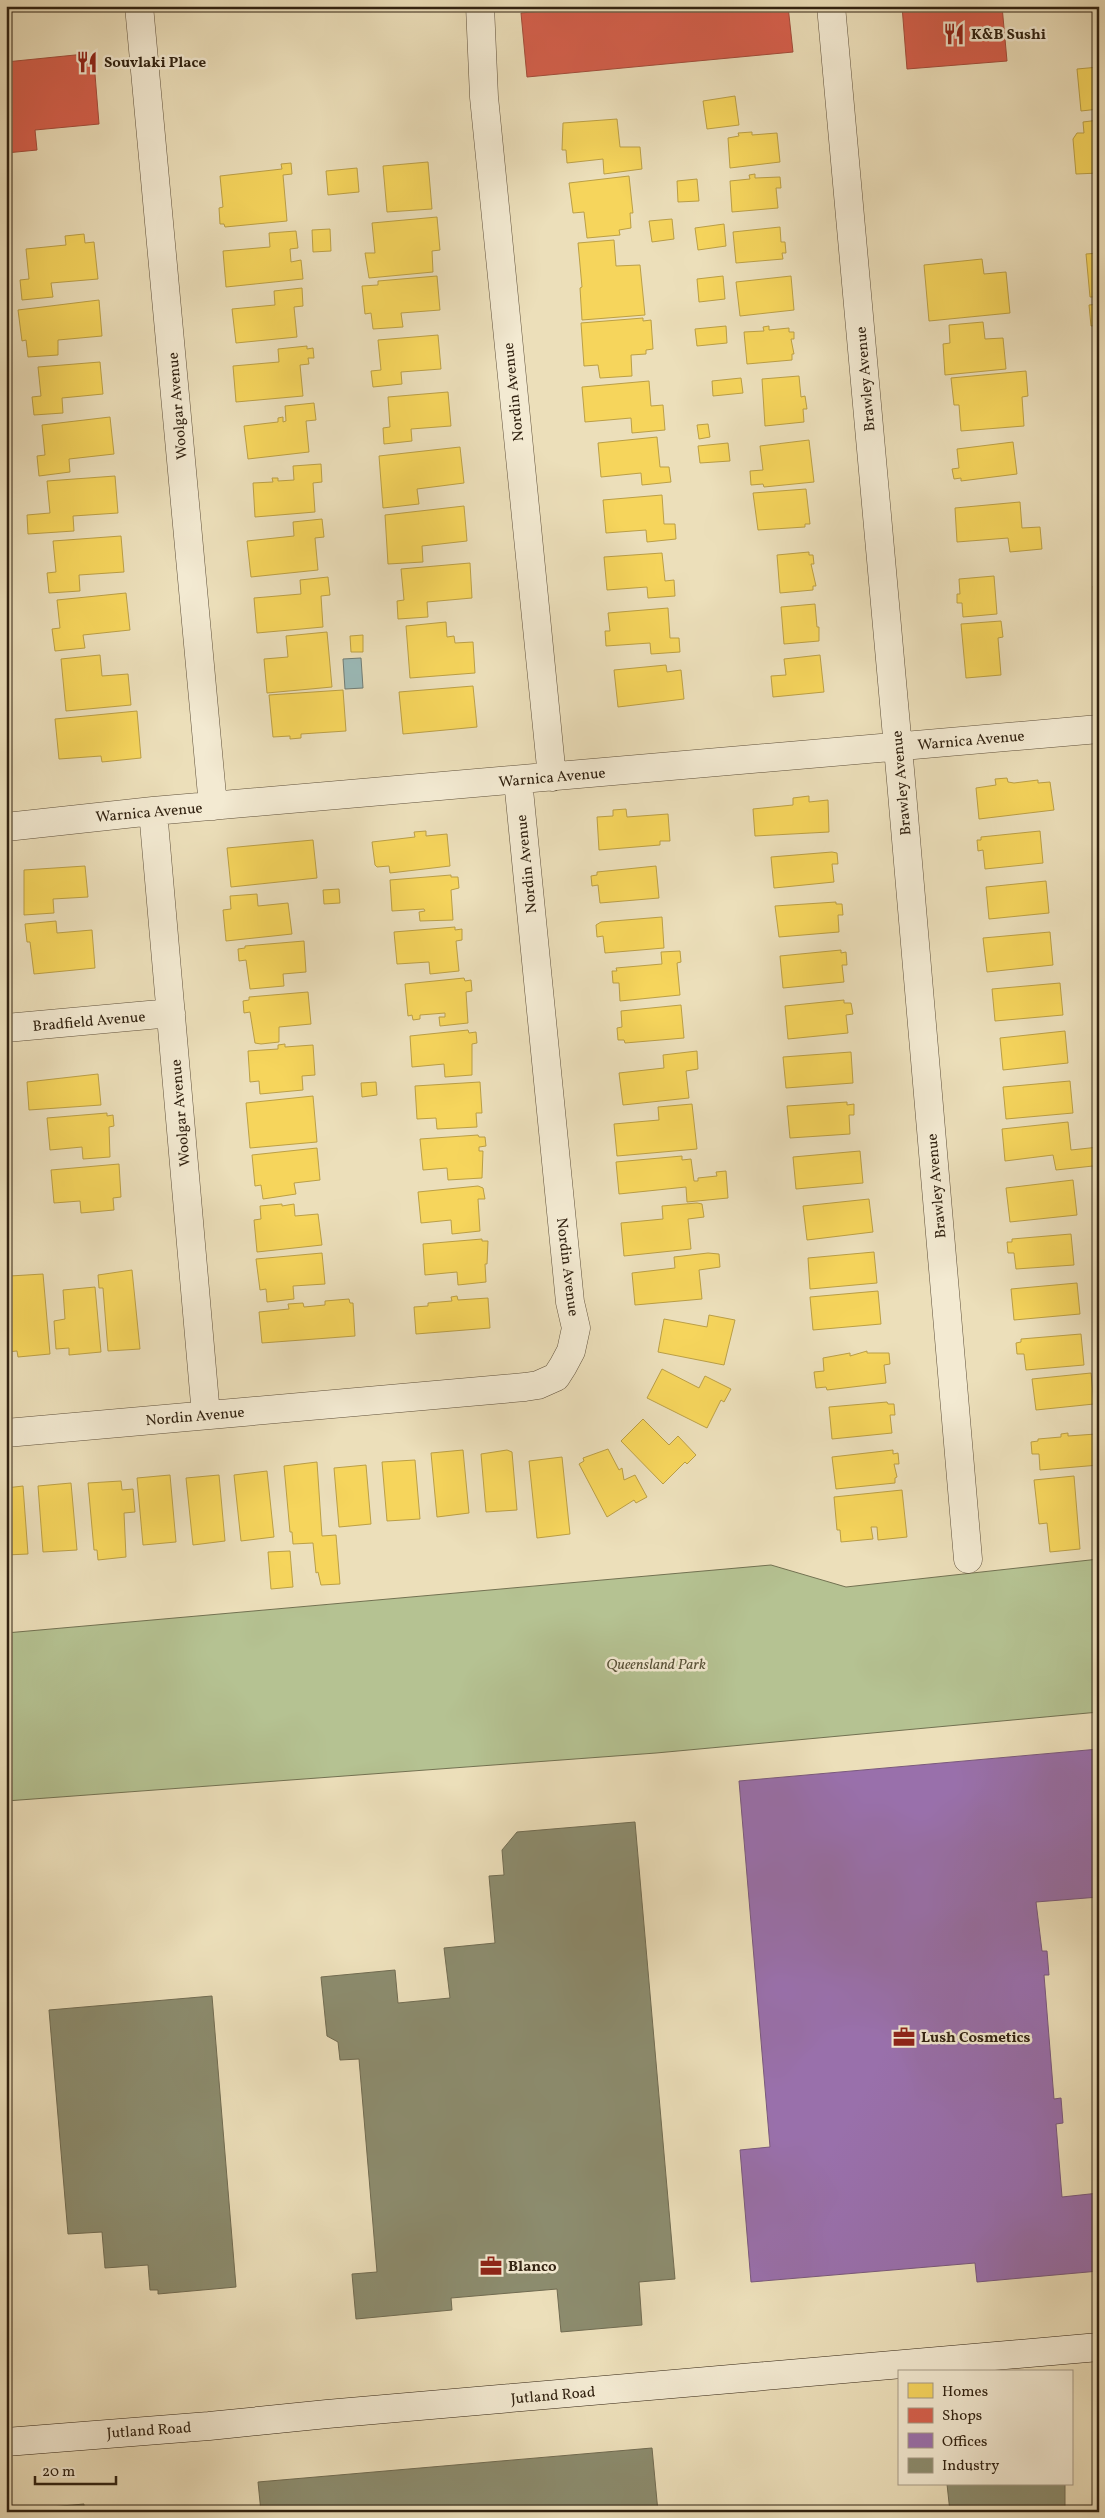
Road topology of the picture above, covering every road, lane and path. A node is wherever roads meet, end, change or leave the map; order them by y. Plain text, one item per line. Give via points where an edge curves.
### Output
1 (139, 6) edge
2 (480, 6) edge
3 (831, 6) edge
4 (1099, 729) edge
5 (898, 746) junction
6 (552, 777) junction
7 (518, 780) junction
8 (213, 806) junction
9 (153, 812) junction
10 (6, 826) edge
11 (171, 1013) junction
12 (6, 1028) edge
13 (206, 1415) junction
14 (6, 1433) edge
15 (968, 1559) dead end
16 (1099, 2347) edge
17 (6, 2442) edge

1 - 8 street, Woolgar Avenue
2 - 6 street, Nordin Avenue via 484,97
3 - 5 street, Brawley Avenue
4 - 5 street, Warnica Avenue
5 - 6 street, Warnica Avenue
5 - 15 street, Brawley Avenue
6 - 7 street, Warnica Avenue
7 - 8 street, Warnica Avenue
7 - 13 street, Nordin Avenue via 570,1302 576,1328 571,1351 556,1377 538,1385
8 - 9 street, Warnica Avenue
9 - 10 street, Warnica Avenue
9 - 11 street, Woolgar Avenue
11 - 12 street, Bradfield Avenue
11 - 13 street, Woolgar Avenue
13 - 14 street, Nordin Avenue
16 - 17 street, Jutland Road

